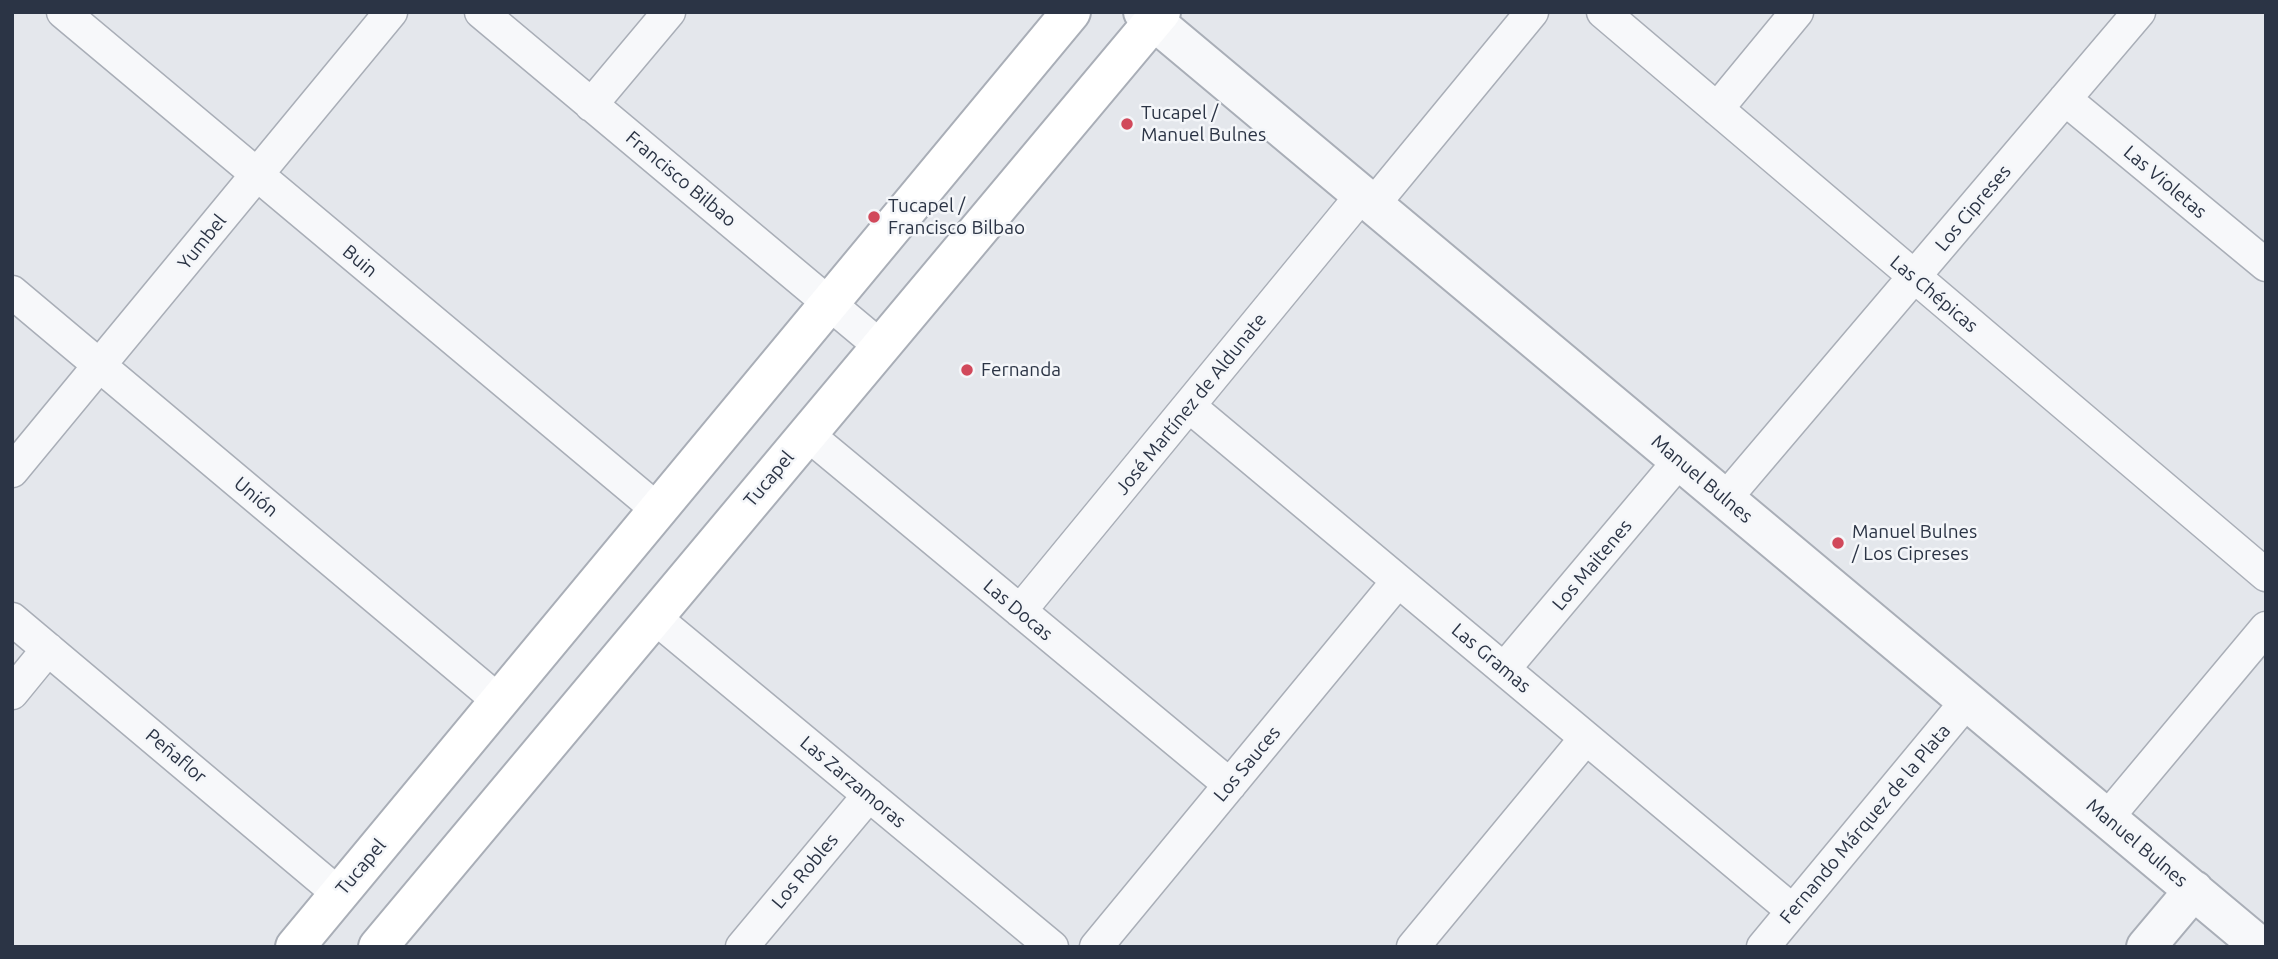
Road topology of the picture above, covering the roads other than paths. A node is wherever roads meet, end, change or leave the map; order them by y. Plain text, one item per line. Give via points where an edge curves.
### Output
1 (63, 12) edge
2 (391, 12) edge
3 (481, 12) edge
4 (669, 12) edge
5 (1071, 12) edge
6 (1532, 12) edge
7 (1602, 12) edge
8 (1797, 12) edge
9 (2139, 12) edge
10 (1152, 15) edge
11 (2065, 99) junction
12 (592, 105) junction
13 (1717, 109) junction
14 (257, 175) junction
15 (1368, 200) junction
16 (2266, 265) edge
17 (1914, 277) junction
18 (12, 292) edge
19 (829, 304) junction
20 (880, 346) junction
21 (100, 366) junction
22 (1189, 406) junction
23 (807, 434) junction
24 (1680, 460) junction
25 (12, 471) edge
26 (1725, 499) junction
27 (658, 510) junction
28 (2266, 575) edge
29 (1398, 581) junction
30 (1020, 611) junction
31 (654, 617) junction
32 (12, 619) edge
33 (2266, 628) edge
34 (48, 649) junction
35 (1504, 669) junction
36 (12, 693) edge
37 (499, 701) junction
38 (1967, 701) junction
39 (1586, 738) junction
40 (1230, 785) junction
41 (869, 795) junction
42 (2108, 818) junction
43 (2194, 890) junction
44 (339, 894) junction
45 (1793, 911) junction
46 (1414, 946) edge
47 (295, 947) edge
48 (378, 947) edge
49 (742, 947) edge
50 (1052, 947) edge
51 (1096, 947) edge
52 (1763, 947) edge
53 (2146, 947) edge
54 (2261, 947) edge

1 - 14 street, Buin
2 - 14 street, Yumbel
3 - 12 street, Francisco Bilbao
4 - 12 street
5 - 19 main road, Tucapel
6 - 15 street, José Martínez de Aldunate
7 - 13 street, Las Chépicas
8 - 13 street
9 - 11 street, Los Cipreses
10 - 15 street, Manuel Bulnes
10 - 20 main road, Tucapel
11 - 16 street, Las Violetas
11 - 17 street, Los Cipreses
12 - 19 street, Francisco Bilbao
13 - 17 street, Las Chépicas
14 - 21 street, Yumbel
14 - 27 street, Buin
15 - 22 street, José Martínez de Aldunate
15 - 24 street, Manuel Bulnes
17 - 26 street, Los Cipreses
17 - 28 street, Las Chépicas
18 - 21 street, Unión
19 - 20 street, Francisco Bilbao
19 - 27 main road, Tucapel
20 - 23 main road, Tucapel
21 - 25 street, Yumbel
21 - 37 street, Unión
22 - 29 street, Las Gramas
22 - 30 street, José Martínez de Aldunate
23 - 30 street, Las Docas
23 - 31 main road, Tucapel
24 - 26 street, Manuel Bulnes
24 - 35 street, Los Maitenes
26 - 38 street, Manuel Bulnes
27 - 37 main road, Tucapel
29 - 35 street, Las Gramas
29 - 40 street, Los Sauces
30 - 40 street, Las Docas
31 - 41 street, Las Zarzamoras
31 - 48 main road, Tucapel
32 - 34 street, Peñaflor
33 - 42 street
34 - 36 street
34 - 44 street, Peñaflor
35 - 39 street, Las Gramas
37 - 44 main road, Tucapel
38 - 42 street, Manuel Bulnes
38 - 45 street, Fernando Márquez de la Plata
39 - 45 street, Las Gramas
39 - 46 street
40 - 51 street, Los Sauces
41 - 49 street, Los Robles
41 - 50 street, Las Zarzamoras
42 - 43 street, Manuel Bulnes
43 - 53 street
43 - 54 street, Manuel Bulnes
44 - 47 main road, Tucapel
45 - 52 street, Fernando Márquez de la Plata

